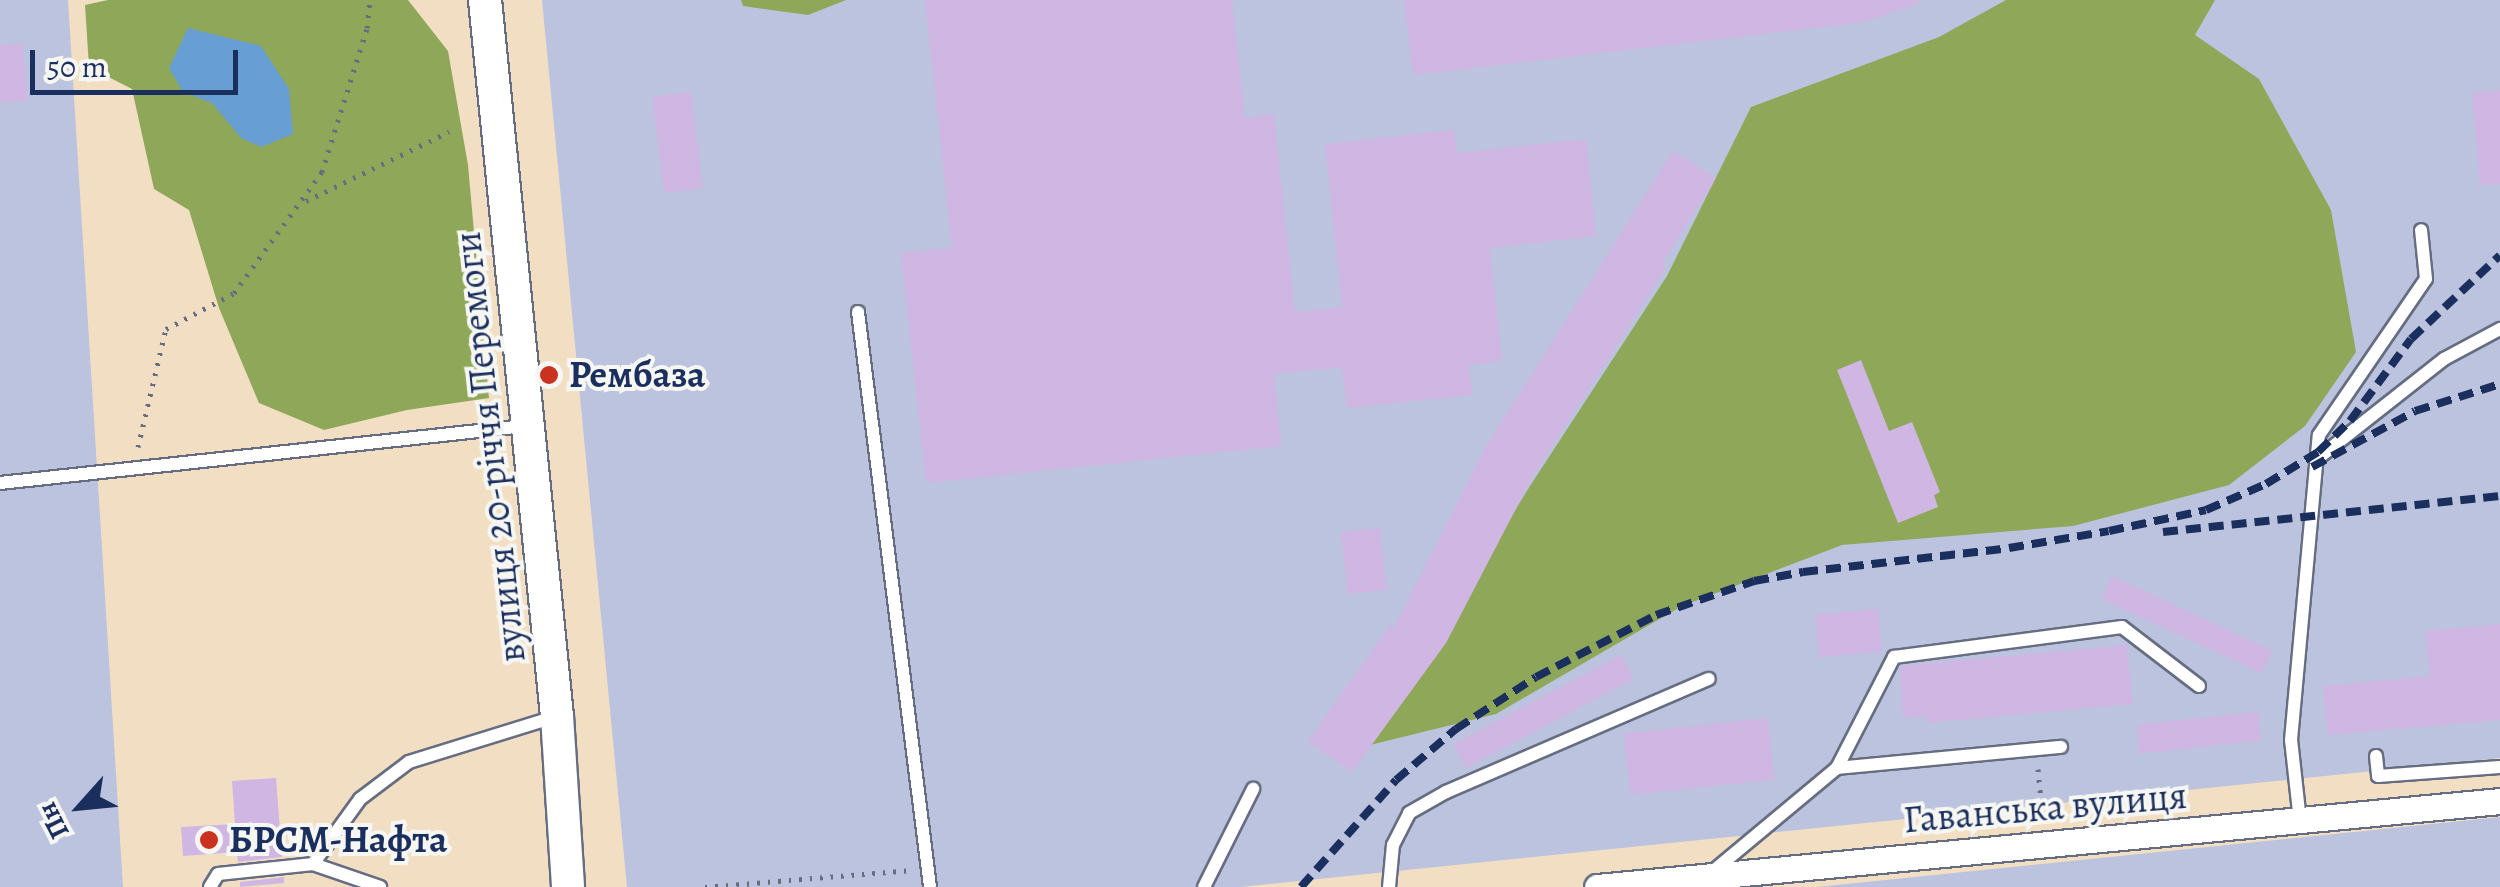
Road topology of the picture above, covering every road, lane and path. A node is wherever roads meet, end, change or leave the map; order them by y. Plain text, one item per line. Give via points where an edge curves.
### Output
1 (370, 0) edge
2 (485, 0) edge
3 (449, 132) dead end
4 (303, 202) junction
5 (2421, 230) dead end
6 (858, 312) dead end
7 (2500, 329) edge
8 (527, 426) junction
9 (2317, 459) junction
10 (133, 470) junction
11 (0, 483) edge
12 (1709, 678) dead end
13 (2199, 686) dead end
14 (557, 716) junction
15 (2061, 747) dead end
16 (2376, 756) dead end
17 (2500, 767) edge
18 (1837, 768) junction
19 (2038, 772) dead end
20 (1253, 789) dead end
21 (2041, 798) dead end
22 (2500, 801) edge
23 (2300, 821) junction
24 (312, 864) junction
25 (928, 869) junction
26 (1707, 877) junction
27 (210, 887) edge
28 (380, 887) edge
29 (568, 887) edge
30 (705, 887) edge
31 (930, 887) edge
32 (1204, 887) edge
33 (1389, 887) edge
34 (1597, 887) edge

1 - 4 path via 322,172
2 - 8 street, вулиця 20-річчя Перемоги
3 - 4 path
4 - 10 path via 234,293 166,329
5 - 9 lane via 2426,278 2319,435
6 - 25 lane
7 - 9 lane via 2444,359
8 - 10 lane
8 - 14 street, вулиця 20-річчя Перемоги
9 - 23 lane via 2291,740
10 - 11 lane
12 - 33 lane via 1410,812 1393,846
13 - 18 lane via 2122,627 1894,658
14 - 24 lane via 409,762 360,799
14 - 29 street, вулиця 20-річчя Перемоги
15 - 18 lane
16 - 17 lane via 2378,776
18 - 26 lane
19 - 21 path
20 - 32 lane
22 - 23 street, Гаванська вулиця
23 - 26 street, Гаванська вулиця
24 - 27 lane via 218,874
24 - 28 lane
25 - 30 path
25 - 31 lane
26 - 34 street, Гаванська вулиця

